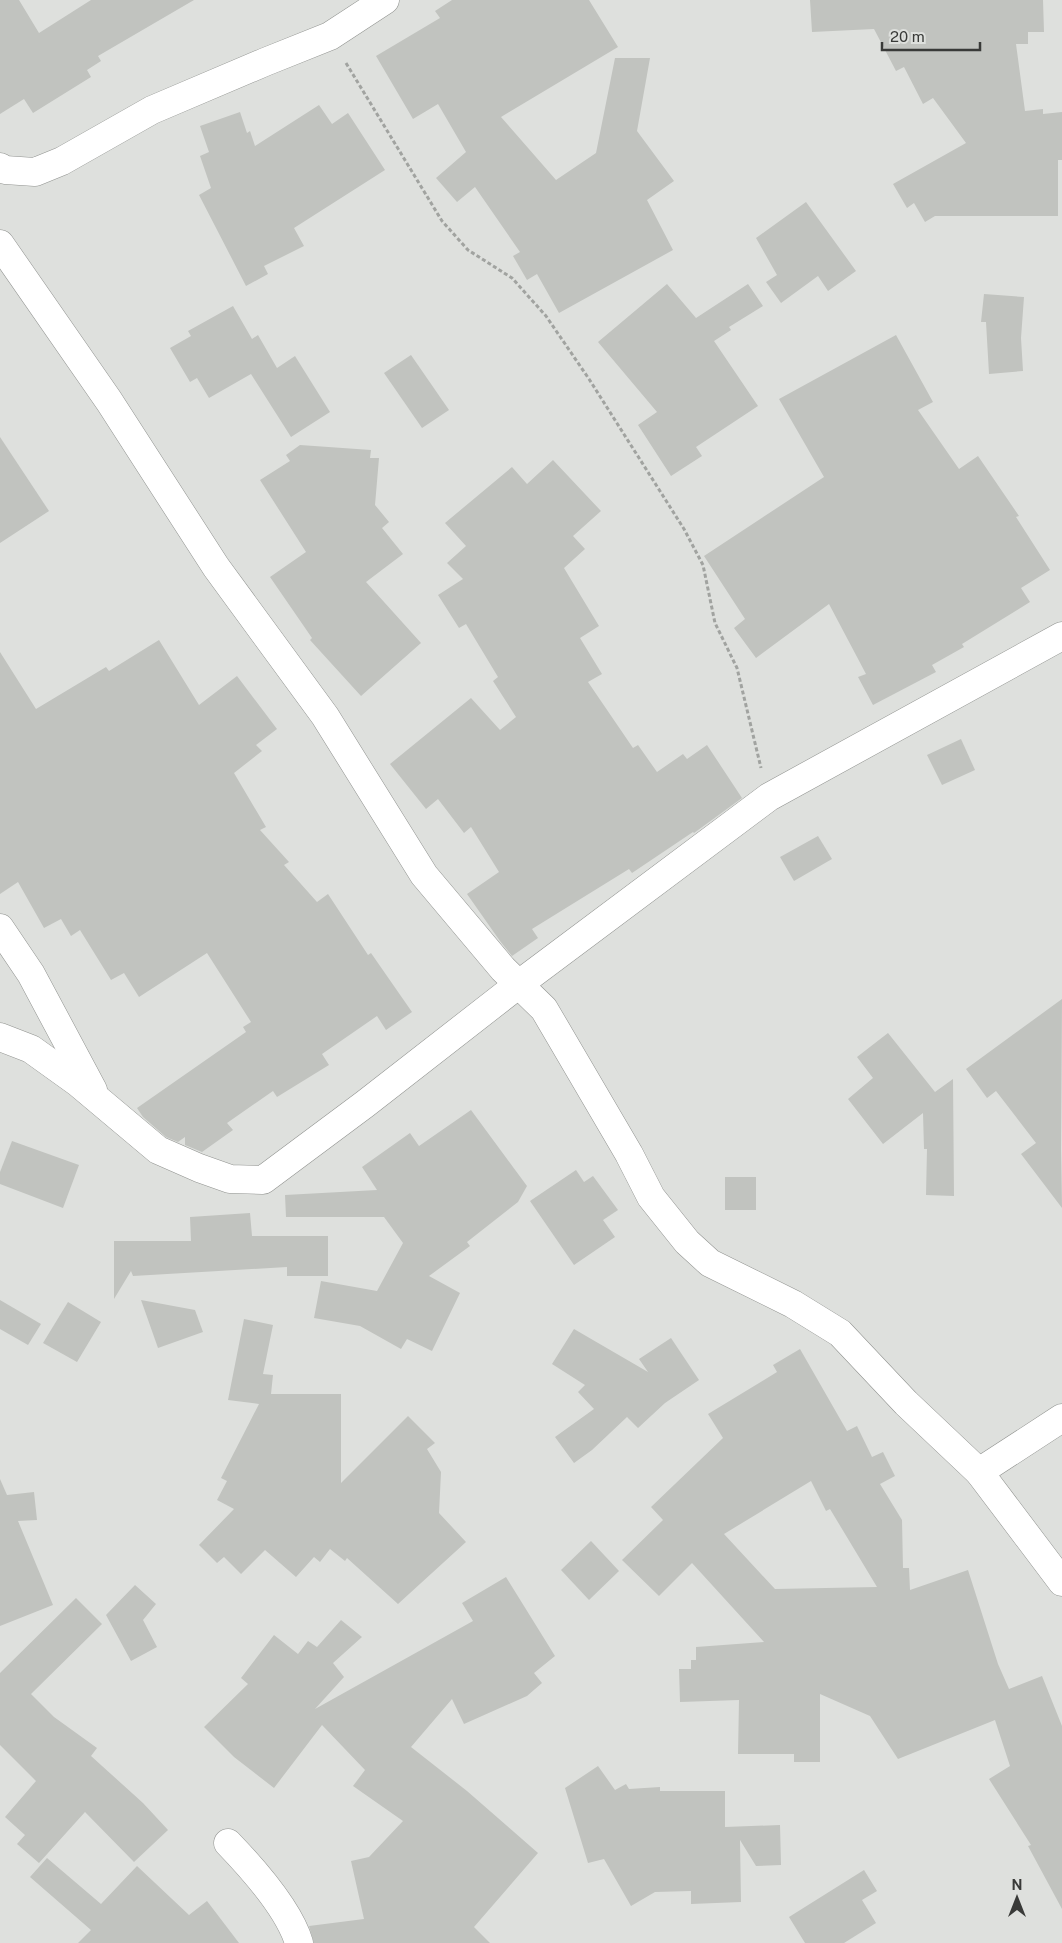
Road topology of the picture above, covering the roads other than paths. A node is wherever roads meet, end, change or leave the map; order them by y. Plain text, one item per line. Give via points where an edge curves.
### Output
1 (385, 0) edge
2 (0, 167) edge
3 (0, 244) edge
4 (1062, 636) edge
5 (0, 928) edge
6 (519, 984) junction
7 (0, 1037) edge
8 (98, 1100) junction
9 (1062, 1418) edge
10 (979, 1472) junction
11 (1062, 1582) edge
12 (228, 1843) dead end
13 (299, 1943) edge

1 - 2 street via 330,36 152,110 62,161 36,172
3 - 6 street via 110,401 216,567 325,716 424,875
4 - 6 street via 769,797
5 - 8 street via 31,974
6 - 8 street via 263,1180 230,1179 158,1150
6 - 10 street via 544,1009 651,1197 687,1242 710,1263 793,1304 840,1333 906,1403
7 - 8 street via 31,1049
9 - 10 street
10 - 11 street
12 - 13 street via 257,1873 295,1930

